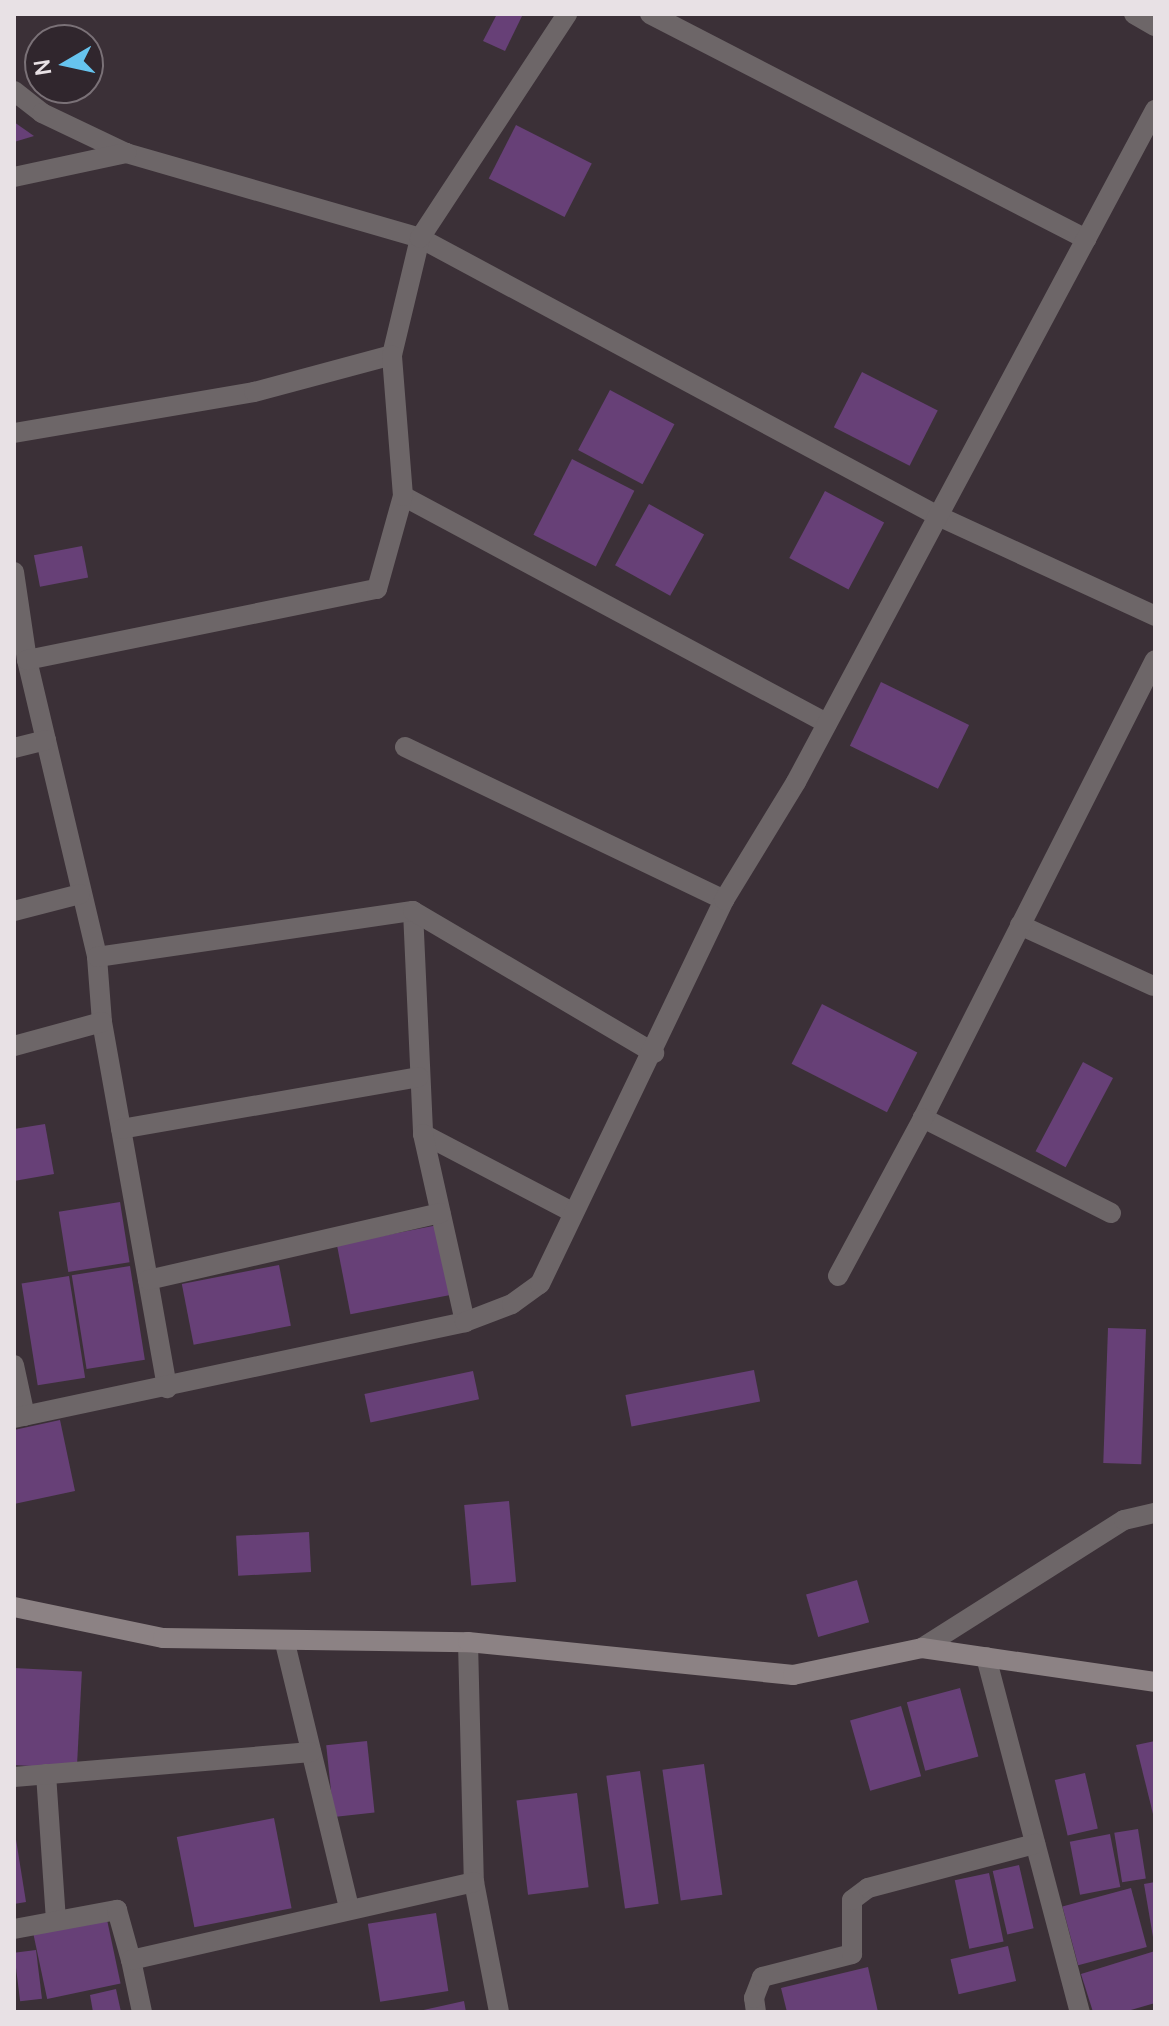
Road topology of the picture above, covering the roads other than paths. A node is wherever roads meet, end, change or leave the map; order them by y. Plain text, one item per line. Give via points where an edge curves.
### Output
1 (567, 14) edge
2 (650, 14) edge
3 (1134, 14) edge
4 (1155, 26) edge
5 (14, 91) edge
6 (1155, 110) edge
7 (126, 153) junction
8 (14, 177) edge
9 (420, 238) junction
10 (1086, 239) junction
11 (392, 355) junction
12 (14, 433) edge
13 (403, 496) junction
14 (938, 516) junction
15 (14, 572) edge
16 (1155, 616) edge
17 (27, 660) junction
18 (1155, 660) edge
19 (827, 723) junction
20 (46, 740) junction
21 (405, 747) dead end
22 (14, 748) edge
23 (80, 894) junction
24 (724, 900) junction
25 (14, 911) edge
26 (413, 911) junction
27 (1020, 925) junction
28 (97, 957) junction
29 (1153, 986) edge
30 (102, 1022) junction
31 (14, 1046) edge
32 (654, 1053) junction
33 (418, 1077) junction
34 (923, 1118) junction
35 (121, 1129) junction
36 (423, 1134) junction
37 (572, 1212) junction
38 (440, 1213) junction
39 (1111, 1213) dead end
40 (838, 1276) dead end
41 (148, 1280) junction
42 (465, 1322) junction
43 (14, 1365) edge
44 (167, 1388) junction
45 (20, 1417) edge
46 (1155, 1513) edge
47 (14, 1607) edge
48 (468, 1642) junction
49 (285, 1643) junction
50 (922, 1648) junction
51 (986, 1657) junction
52 (1155, 1682) edge
53 (311, 1752) junction
54 (46, 1774) junction
55 (14, 1777) edge
56 (1035, 1844) junction
57 (474, 1882) junction
58 (349, 1908) junction
59 (56, 1921) junction
60 (14, 1929) edge
61 (131, 1960) junction
62 (142, 2012) edge
63 (499, 2012) edge
64 (756, 2012) edge
65 (1080, 2012) edge

1 - 9 street
2 - 10 street
3 - 4 street
5 - 7 street via 42,113
6 - 10 street
7 - 8 street
7 - 9 street
9 - 11 street
9 - 14 street
10 - 14 street
11 - 12 street via 254,392
11 - 13 street
13 - 17 street via 377,589
13 - 19 street
14 - 16 street
14 - 19 street
15 - 17 street
17 - 20 street
18 - 27 street
19 - 24 street
20 - 22 street
20 - 23 street
21 - 24 street
23 - 25 street
23 - 28 street
24 - 32 street
26 - 28 street
26 - 32 street
26 - 33 street
27 - 29 street
27 - 34 street
28 - 30 street
30 - 31 street
30 - 35 street
32 - 37 street
33 - 35 street
33 - 36 street
34 - 39 street
34 - 40 street
35 - 41 street
36 - 37 street
36 - 38 street
37 - 42 street via 540,1284 512,1304
38 - 41 street
38 - 42 street
41 - 44 street
42 - 44 street
43 - 45 street
44 - 45 street
46 - 50 street via 1124,1520
47 - 49 street via 163,1638
48 - 49 street
48 - 50 street via 793,1675
48 - 57 street
49 - 53 street
50 - 51 street
51 - 52 street
51 - 56 street
53 - 54 street
53 - 58 street
54 - 55 street
54 - 59 street
56 - 64 street via 868,1888 852,1900 852,1954 762,1977 754,1998
56 - 65 street
57 - 58 street
57 - 63 street
58 - 61 street
59 - 60 street
59 - 61 street via 117,1910
61 - 62 street

